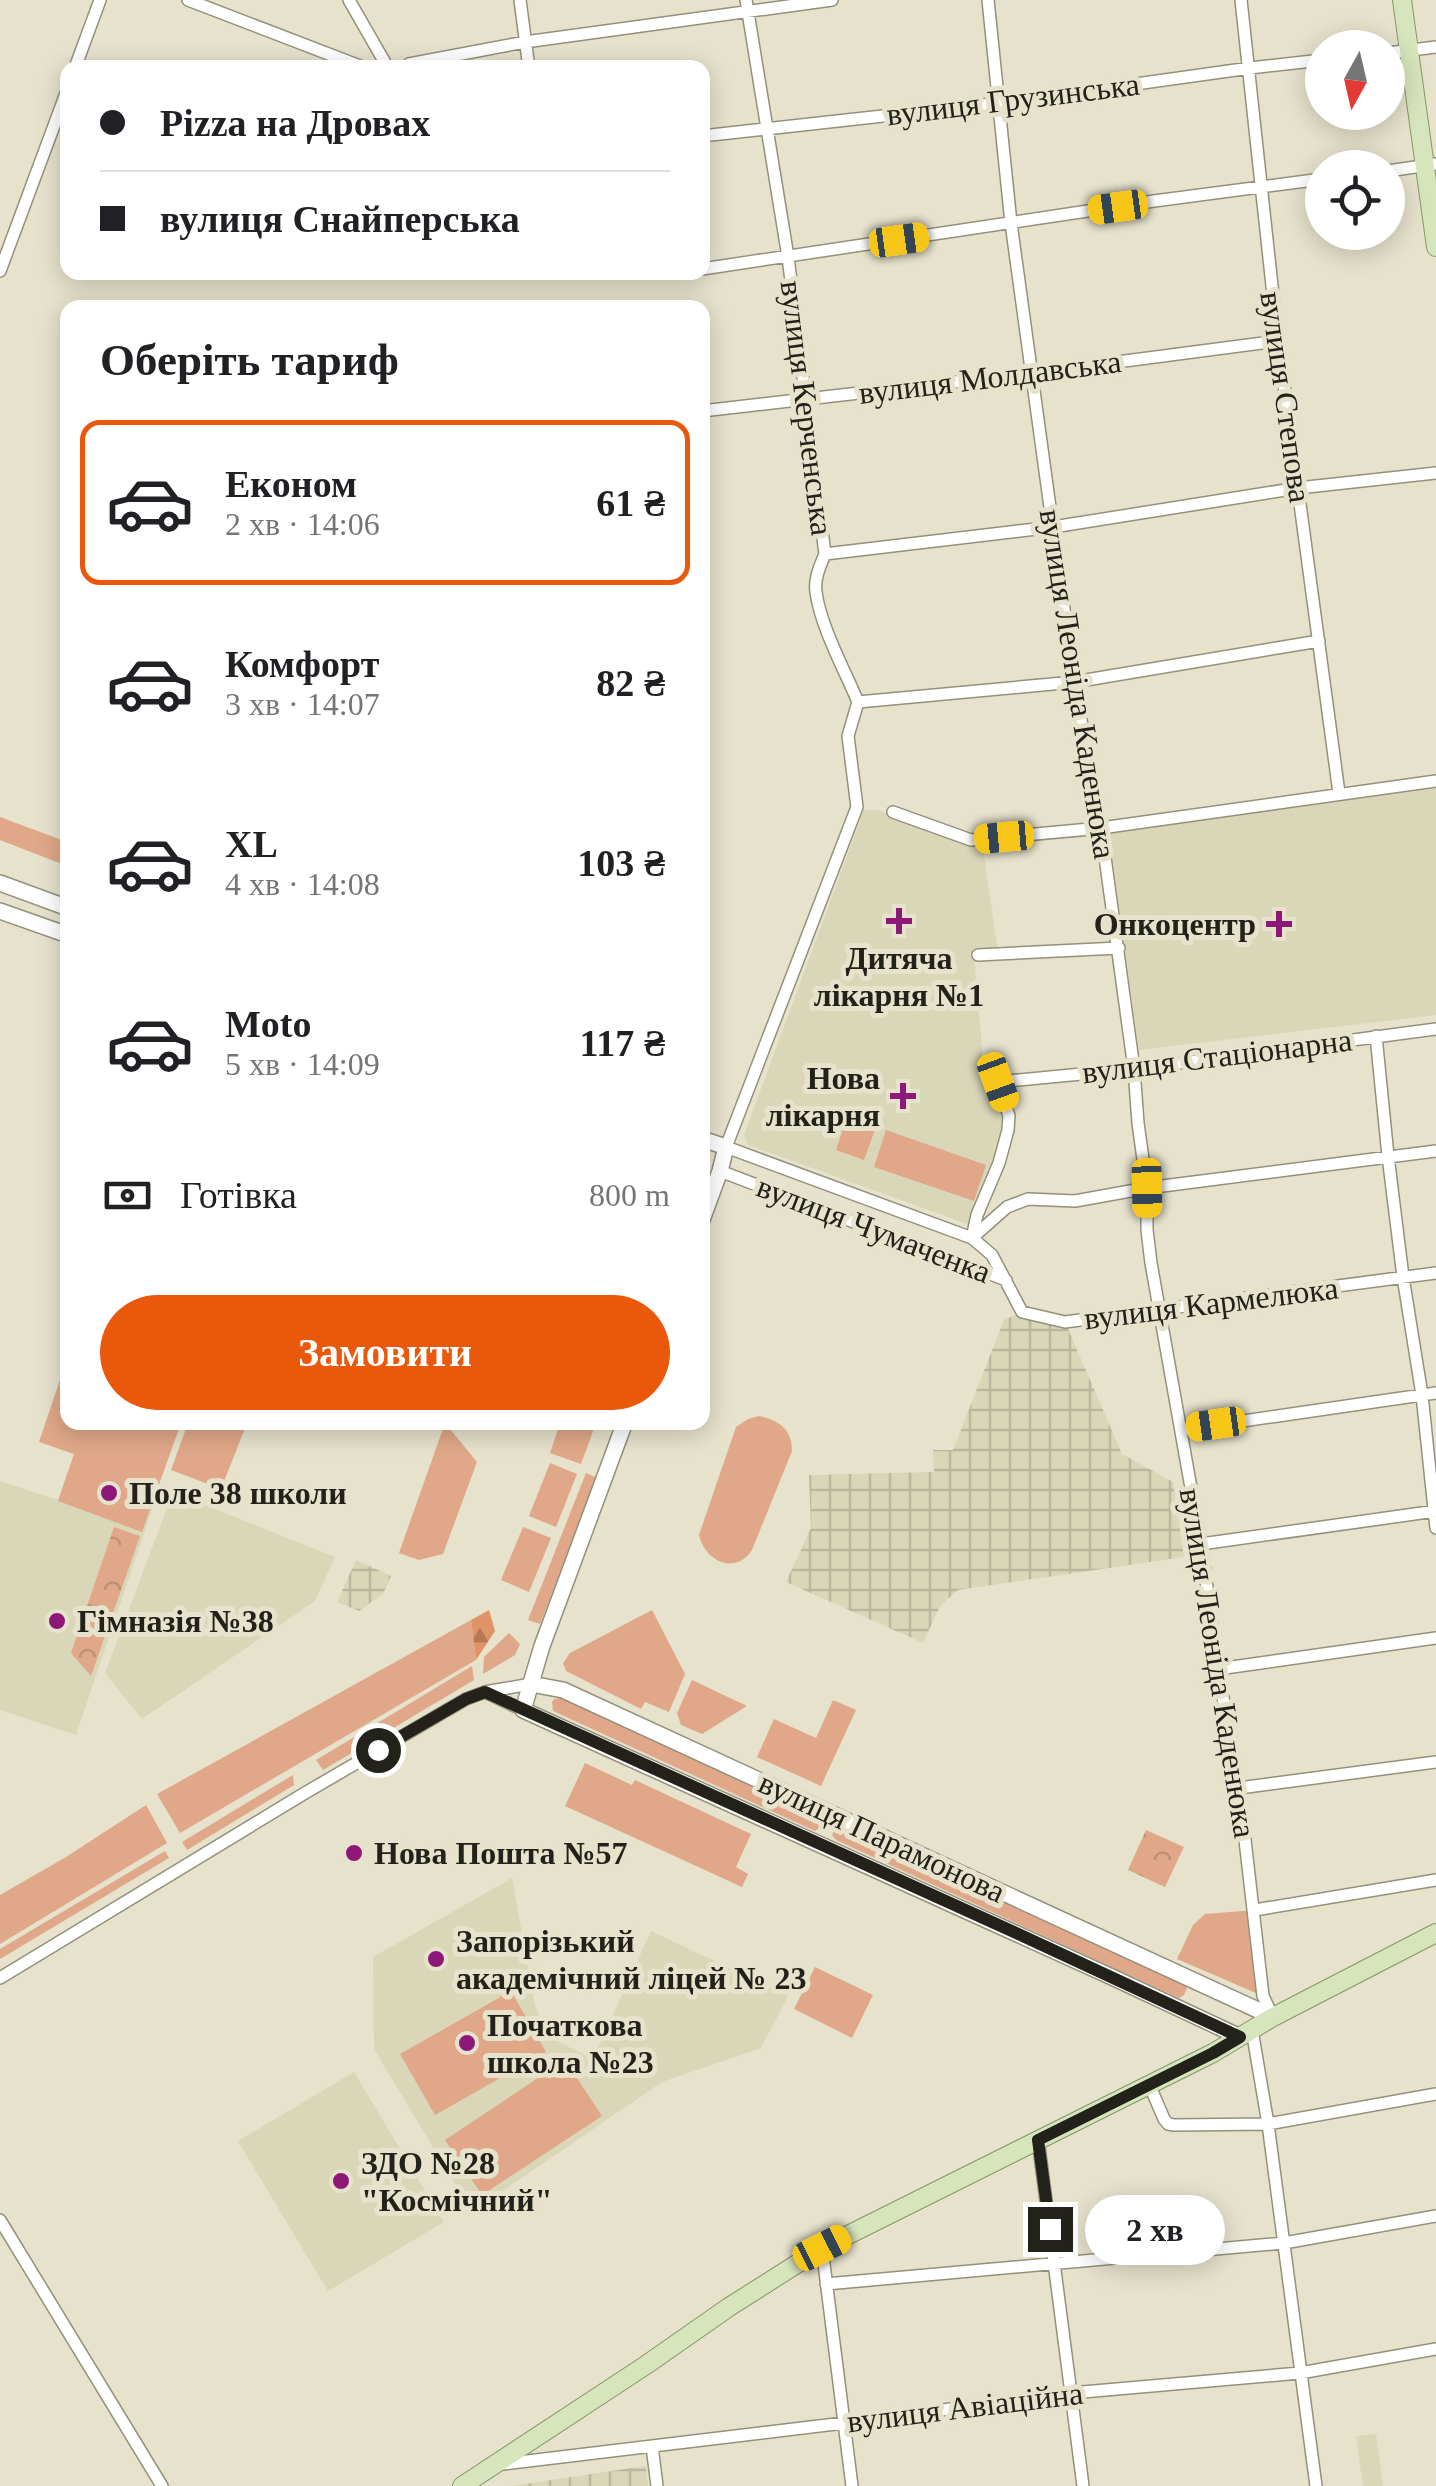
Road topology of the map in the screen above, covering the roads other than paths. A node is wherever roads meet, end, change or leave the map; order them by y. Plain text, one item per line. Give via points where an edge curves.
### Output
1 (100, 0) edge
2 (188, 0) edge
3 (349, 0) edge
4 (520, 0) edge
5 (832, 0) edge
6 (988, 0) edge
7 (1241, 0) edge
8 (1402, 0) edge
9 (747, 5) edge
10 (525, 42) junction
11 (1436, 47) edge
12 (1405, 51) edge
13 (1408, 51) junction
14 (78, 60) edge
15 (344, 60) edge
16 (383, 60) edge
17 (429, 60) edge
18 (528, 60) edge
19 (1305, 62) edge
20 (1250, 68) junction
21 (1000, 104) junction
22 (60, 110) edge
23 (766, 128) junction
24 (710, 135) edge
25 (1431, 165) edge
26 (1405, 169) edge
27 (1305, 181) edge
28 (1260, 187) junction
29 (1010, 223) junction
30 (1436, 247) edge
31 (788, 257) junction
32 (710, 268) edge
33 (0, 271) edge
34 (1278, 341) junction
35 (1033, 373) junction
36 (805, 400) junction
37 (710, 411) edge
38 (1436, 472) edge
39 (1298, 488) junction
40 (1053, 526) junction
41 (825, 554) junction
42 (1319, 641) junction
43 (1074, 682) junction
44 (858, 702) junction
45 (1436, 781) edge
46 (1340, 793) junction
47 (893, 812) dead end
48 (1101, 828) junction
49 (0, 884) edge
50 (60, 905) edge
51 (0, 911) edge
52 (60, 932) edge
53 (1118, 948) junction
54 (978, 956) dead end
55 (1436, 1029) edge
56 (1376, 1036) junction
57 (1134, 1069) junction
58 (710, 1141) edge
59 (726, 1147) junction
60 (1436, 1151) edge
61 (1388, 1156) junction
62 (710, 1167) edge
63 (720, 1171) junction
64 (1147, 1188) junction
65 (710, 1198) edge
66 (972, 1238) junction
67 (1436, 1273) edge
68 (1403, 1277) junction
69 (1006, 1280) junction
70 (1159, 1311) junction
71 (1436, 1393) edge
72 (1422, 1394) junction
73 (622, 1430) edge
74 (1181, 1430) junction
75 (1435, 1511) edge
76 (1436, 1528) edge
77 (1202, 1544) junction
78 (1436, 1638) edge
79 (1218, 1669) junction
80 (530, 1684) junction
81 (485, 1692) junction
82 (523, 1710) junction
83 (1436, 1762) edge
84 (1240, 1788) junction
85 (832, 1814) junction
86 (819, 1843) junction
87 (1436, 1880) edge
88 (1255, 1910) junction
89 (1436, 1933) edge
90 (0, 1978) edge
91 (1273, 2017) junction
92 (1246, 2034) junction
93 (1149, 2084) junction
94 (1436, 2094) edge
95 (1268, 2124) junction
96 (1038, 2140) junction
97 (1436, 2216) edge
98 (0, 2220) edge
99 (1284, 2242) junction
100 (822, 2248) junction
101 (1053, 2262) junction
102 (826, 2284) junction
103 (1436, 2349) edge
104 (1300, 2372) junction
105 (1070, 2392) junction
106 (844, 2423) junction
107 (652, 2446) junction
108 (493, 2465) junction
109 (162, 2486) edge
110 (462, 2486) edge
111 (657, 2486) edge
112 (852, 2486) edge
113 (1083, 2486) edge
114 (1316, 2486) edge

1 - 14 street
2 - 15 street
3 - 16 street
4 - 10 street
5 - 9 street
6 - 21 street, вулиця Леоніда Каденюка
7 - 20 street, вулиця Степова
8 - 13 main road
9 - 10 street
9 - 23 street, вулиця Керченська
10 - 17 street
10 - 18 street
11 - 13 street
12 - 13 street
13 - 25 main road
19 - 20 street, вулиця Грузинська
20 - 21 street, вулиця Грузинська
20 - 28 street, вулиця Степова
21 - 23 street, вулиця Грузинська
21 - 29 street, вулиця Леоніда Каденюка
22 - 33 street
23 - 24 street, вулиця Грузинська
23 - 31 street, вулиця Керченська
25 - 26 street
25 - 30 main road
27 - 28 street
28 - 29 street
28 - 34 street, вулиця Степова
29 - 31 street
29 - 35 street, вулиця Леоніда Каденюка
31 - 32 street
31 - 36 street, вулиця Керченська
34 - 35 street, вулиця Молдавська
34 - 39 street, вулиця Степова
35 - 36 street, вулиця Молдавська
35 - 40 street, вулиця Леоніда Каденюка
36 - 37 street, вулиця Молдавська
36 - 41 street, вулиця Керченська
38 - 39 street
39 - 40 street
39 - 42 street, вулиця Степова
40 - 41 street
40 - 43 street, вулиця Леоніда Каденюка
41 - 44 street, вулиця Керченська via 816,594
42 - 43 street
42 - 46 street, вулиця Степова
43 - 44 street
43 - 48 street, вулиця Леоніда Каденюка
44 - 59 street via 848,736 857,807
45 - 46 street
46 - 48 street
47 - 48 street via 971,840
48 - 53 street, вулиця Леоніда Каденюка
49 - 50 street
51 - 52 street
53 - 54 street
53 - 57 street, вулиця Леоніда Каденюка
55 - 56 street, вулиця Стаціонарна
56 - 57 street, вулиця Стаціонарна
56 - 61 street
57 - 64 street, вулиця Леоніда Каденюка
57 - 66 street, вулиця Стаціонарна via 998,1082 1008,1130
58 - 59 street, вулиця Чумаченка
59 - 63 street
59 - 66 street, вулиця Чумаченка
60 - 61 street
61 - 64 street
61 - 68 street
62 - 63 street, вулиця Чумаченка
63 - 65 street
63 - 69 street, вулиця Чумаченка
64 - 66 street via 1075,1201 1019,1201
64 - 70 street, вулиця Леоніда Каденюка
66 - 69 street, вулиця Чумаченка via 992,1254
67 - 68 street, вулиця Кармелюка
68 - 70 street, вулиця Кармелюка
68 - 72 street
69 - 70 street, вулиця Кармелюка via 1022,1312 1065,1322
70 - 74 street, вулиця Леоніда Каденюка
71 - 72 street
72 - 74 street
72 - 75 street
73 - 80 street
74 - 77 street, вулиця Леоніда Каденюка
75 - 76 street
75 - 77 street
77 - 79 street, вулиця Леоніда Каденюка
78 - 79 street
79 - 84 street, вулиця Леоніда Каденюка
80 - 81 street, вулиця Парамонова
80 - 82 street
80 - 85 street, вулиця Парамонова via 563,1690
81 - 82 street, вулиця Парамонова
81 - 90 street, вулиця Парамонова
82 - 86 street, вулиця Парамонова
83 - 84 street
84 - 88 street, вулиця Леоніда Каденюка
85 - 86 street
85 - 91 street, вулиця Парамонова
86 - 92 street, вулиця Парамонова
87 - 88 street
88 - 91 street, вулиця Леоніда Каденюка via 1263,1996
89 - 91 main road
91 - 92 main road
92 - 93 main road
92 - 95 street
93 - 95 street via 1168,2124
93 - 96 main road
94 - 95 street
95 - 99 street
96 - 100 main road
96 - 101 street
97 - 99 street
98 - 109 street
99 - 101 street
99 - 104 street
100 - 102 street
100 - 108 main road
101 - 102 street
101 - 105 street
102 - 106 street
103 - 104 street, вулиця Авіаційна
104 - 105 street, вулиця Авіаційна
104 - 114 street
105 - 106 street, вулиця Авіаційна
105 - 113 street
106 - 107 street, вулиця Авіаційна
106 - 112 street
107 - 108 street, вулиця Авіаційна
107 - 111 street
108 - 110 main road

